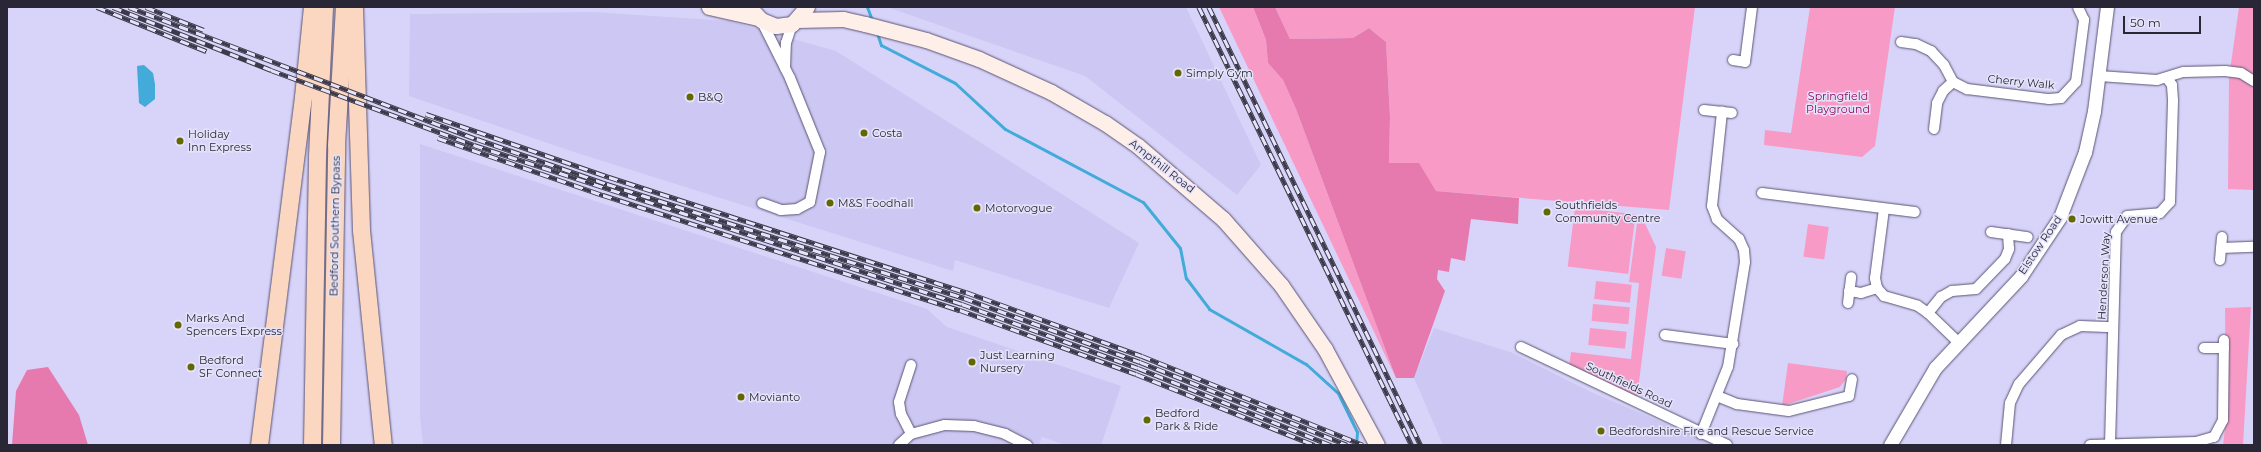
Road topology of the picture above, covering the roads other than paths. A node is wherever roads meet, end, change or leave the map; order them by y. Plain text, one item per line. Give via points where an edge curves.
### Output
1 (312, 7) edge
2 (324, 7) edge
3 (344, 7) edge
4 (354, 7) edge
5 (709, 7) edge
6 (807, 7) edge
7 (826, 7) edge
8 (1752, 7) edge
9 (2078, 7) edge
10 (2107, 7) edge
11 (756, 15) edge
12 (843, 19) junction
13 (794, 22) junction
14 (1901, 42) dead end
15 (1733, 60) dead end
16 (785, 68) junction
17 (2099, 76) junction
18 (2168, 78) junction
19 (2254, 81) edge
20 (1953, 82) junction
21 (1704, 110) dead end
22 (1934, 129) dead end
23 (1762, 193) dead end
24 (762, 203) dead end
25 (1884, 210) junction
26 (1915, 212) dead end
27 (1991, 232) dead end
28 (2008, 234) junction
29 (2028, 237) dead end
30 (2222, 237) dead end
31 (2254, 247) edge
32 (2221, 248) junction
33 (2220, 260) dead end
34 (1851, 277) dead end
35 (1877, 288) junction
36 (1849, 291) junction
37 (1848, 303) dead end
38 (1928, 312) junction
39 (2113, 327) junction
40 (1665, 335) dead end
41 (1958, 342) junction
42 (1733, 344) junction
43 (1521, 347) dead end
44 (2204, 348) dead end
45 (911, 365) dead end
46 (1852, 379) dead end
47 (1717, 396) junction
48 (911, 434) junction
49 (1701, 434) junction
50 (2110, 444) edge
51 (259, 445) edge
52 (312, 445) edge
53 (331, 445) edge
54 (383, 445) edge
55 (899, 445) edge
56 (1027, 445) edge
57 (1377, 445) edge
58 (1727, 445) edge
59 (1890, 445) edge
60 (2006, 445) edge
61 (2090, 445) edge

1 - 51 highway
2 - 52 highway, Bedford Southern Bypass via 317,156
3 - 53 highway, Bedford Southern Bypass via 336,145
4 - 54 highway via 361,230
5 - 11 main road
6 - 13 main road
7 - 12 main road, Ampthill Road
8 - 15 street via 1745,62
9 - 20 street, Cherry Walk via 2084,20 2076,82 2061,98 2048,99 1967,89
10 - 17 street, Elstow Road
11 - 13 main road, Ampthill Road via 776,26
11 - 16 street
12 - 13 main road, Ampthill Road
12 - 57 main road, Ampthill Road via 881,27 953,49 1019,76 1104,123 1169,170 1223,219 1296,305 1343,380
13 - 16 street via 786,43
14 - 20 street via 1916,44 1931,51 1944,65
16 - 24 street via 818,140 819,164 810,202 797,209 781,210
17 - 18 street via 2157,80
17 - 41 street, Elstow Road via 2084,157 2060,218 2021,276
18 - 19 street via 2184,72 2225,71 2241,74
18 - 39 street, Henderson Way via 2172,85 2173,100 2171,198 2166,209 2160,213 2135,214 2127,216 2120,223 2116,232
20 - 22 street via 1943,91 1937,103
21 - 42 street via 1727,113 1712,206 1717,218 1739,239 1744,250
23 - 25 street
25 - 26 street
25 - 35 street via 1875,278
27 - 28 street
28 - 29 street
28 - 38 street via 2005,259 1976,289 1952,291 1941,297
30 - 32 street
31 - 32 street
32 - 33 street
34 - 36 street
35 - 36 street via 1862,293
35 - 38 street via 1884,296 1918,306
36 - 37 street
38 - 41 street
39 - 50 street, Henderson Way
39 - 60 street via 2080,326 2061,335 2019,384 2010,403
40 - 42 street
41 - 59 street, Elstow Road via 1922,387
42 - 47 street
43 - 49 street, Southfields Road
44 - 50 street via 2224,344 2223,420 2214,437 2196,442
45 - 48 street via 899,402 901,414
46 - 47 street via 1849,396 1789,411 1737,404
47 - 49 street
48 - 55 street
48 - 56 street via 945,425 974,426 1006,434
49 - 58 street, Southfields Road
50 - 61 street

